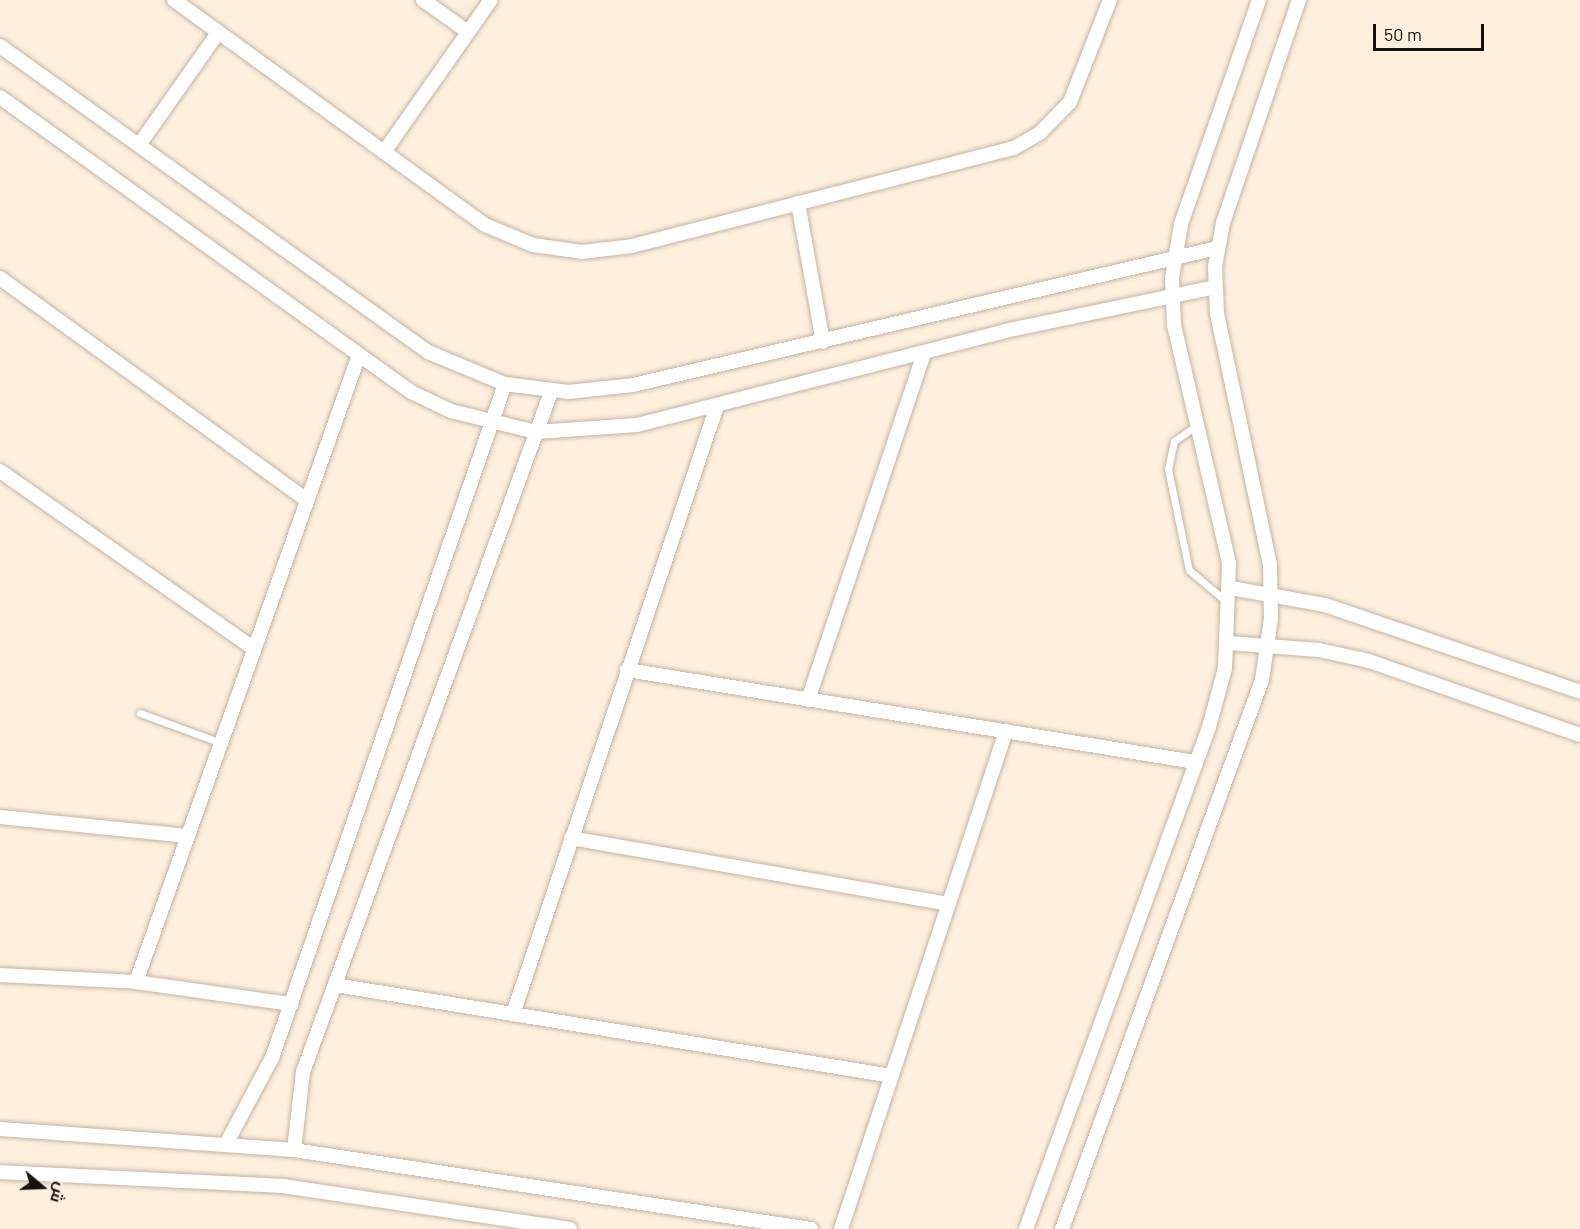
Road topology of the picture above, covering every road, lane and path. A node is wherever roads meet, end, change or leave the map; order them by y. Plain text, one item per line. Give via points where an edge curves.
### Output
1 (174, 0) edge
2 (423, 0) edge
3 (491, 0) edge
4 (1110, 0) edge
5 (1259, 0) edge
6 (1299, 0) edge
7 (468, 32) junction
8 (218, 33) junction
9 (0, 46) edge
10 (0, 97) edge
11 (139, 145) junction
12 (384, 152) junction
13 (798, 203) junction
14 (1217, 248) junction
15 (1174, 258) junction
16 (0, 278) edge
17 (1215, 287) junction
18 (1172, 297) junction
19 (823, 342) junction
20 (359, 355) junction
21 (923, 356) junction
22 (505, 384) junction
23 (551, 392) junction
24 (717, 406) junction
25 (492, 424) junction
26 (1197, 425) junction
27 (536, 432) junction
28 (0, 471) edge
29 (307, 500) junction
30 (1231, 588) junction
31 (1272, 593) junction
32 (1231, 604) junction
33 (1228, 643) junction
34 (1268, 644) junction
35 (254, 649) junction
36 (627, 670) junction
37 (1580, 692) edge
38 (808, 699) junction
39 (140, 713) dead end
40 (1006, 731) junction
41 (1580, 735) edge
42 (221, 743) junction
43 (1195, 762) junction
44 (0, 817) edge
45 (188, 836) junction
46 (571, 838) junction
47 (948, 904) junction
48 (0, 975) edge
49 (136, 982) junction
50 (336, 985) junction
51 (291, 1004) junction
52 (513, 1014) junction
53 (892, 1076) junction
54 (0, 1129) edge
55 (226, 1144) junction
56 (294, 1150) junction
57 (0, 1172) edge
58 (570, 1229) edge
59 (811, 1229) edge
60 (841, 1229) edge
61 (1026, 1229) edge
62 (1062, 1229) edge

1 - 8 street
2 - 7 street
3 - 7 street
4 - 13 street via 1081,83 1056,119 1036,136 1014,148
5 - 15 street
6 - 14 street
7 - 12 street
8 - 11 street
8 - 12 street
9 - 11 street
10 - 20 street
11 - 22 street via 428,352
12 - 13 street via 485,225 556,250 607,250
13 - 19 street
14 - 15 street
14 - 17 street
15 - 18 street
15 - 19 street
16 - 29 street
17 - 18 street
17 - 31 street
18 - 21 street via 1005,331
18 - 26 street
19 - 23 street via 633,386
20 - 25 street via 411,392
20 - 29 street
21 - 24 street
21 - 38 street
22 - 23 street
22 - 25 street
23 - 27 street
24 - 27 street via 587,432
24 - 36 street
25 - 27 street
25 - 51 street
26 - 30 street
26 - 32 lane via 1174,441 1168,469 1189,570 1206,590
27 - 50 street
28 - 35 street
29 - 35 street
30 - 31 street
30 - 32 street
31 - 34 street
31 - 37 street via 1325,605
32 - 33 street
33 - 34 street
33 - 43 street via 1220,692
34 - 41 street via 1369,661
34 - 62 street via 1251,716
35 - 42 street
36 - 38 street
36 - 46 street
38 - 40 street
39 - 42 lane
40 - 43 street
40 - 47 street
42 - 45 street
43 - 61 street
44 - 45 street
45 - 49 street
46 - 47 street
46 - 52 street
47 - 53 street
48 - 49 street
49 - 51 street
50 - 52 street
50 - 56 street via 296,1098
51 - 55 street via 263,1081
52 - 53 street
53 - 60 street
54 - 55 street
55 - 56 street
56 - 59 street
57 - 58 street via 283,1186

